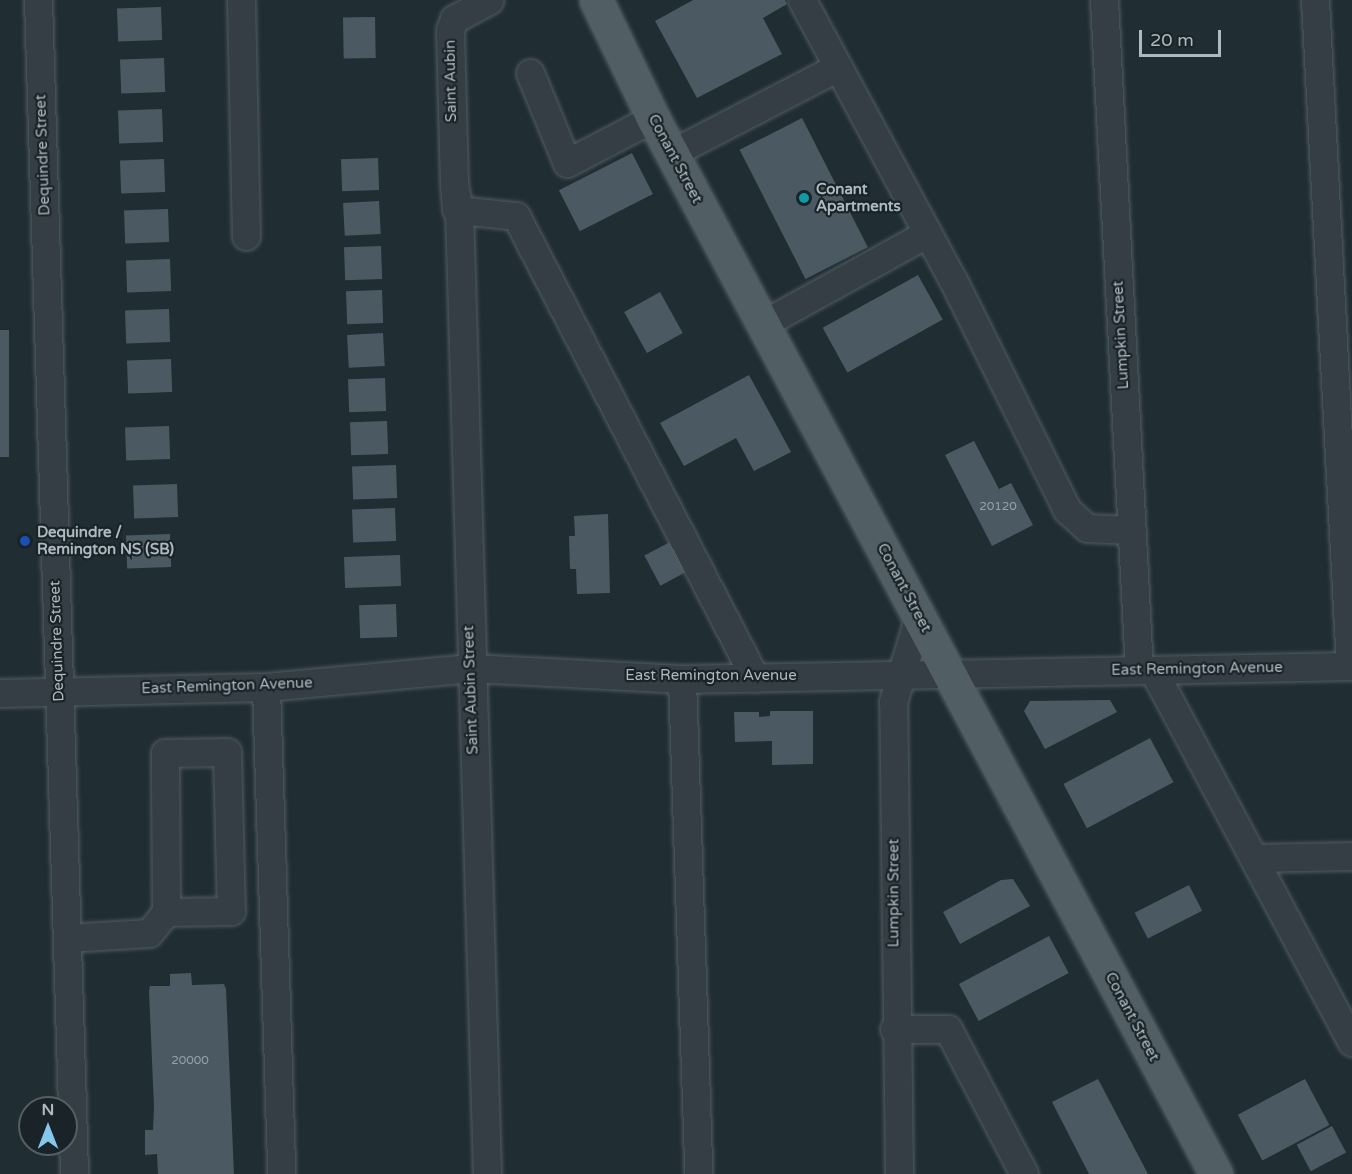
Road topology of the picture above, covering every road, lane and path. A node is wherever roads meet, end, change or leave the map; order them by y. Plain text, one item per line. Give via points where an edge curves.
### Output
1 (38, 0) edge
2 (241, 0) edge
3 (489, 0) edge
4 (596, 0) edge
5 (802, 0) edge
6 (1104, 0) edge
7 (1315, 0) edge
8 (454, 8) edge
9 (838, 67) junction
10 (530, 74) dead end
11 (653, 118) junction
12 (672, 153) junction
13 (456, 201) junction
14 (928, 233) junction
15 (246, 236) dead end
16 (763, 324) junction
17 (1131, 530) junction
18 (919, 616) junction
19 (1351, 666) edge
20 (471, 668) junction
21 (1146, 670) junction
22 (949, 674) junction
23 (904, 675) junction
24 (755, 678) junction
25 (682, 679) junction
26 (266, 687) junction
27 (59, 691) junction
28 (0, 693) edge
29 (1352, 856) edge
30 (1254, 858) junction
31 (166, 912) junction
32 (67, 938) junction
33 (894, 1029) junction
34 (1352, 1042) edge
35 (74, 1174) edge
36 (281, 1174) edge
37 (487, 1174) edge
38 (698, 1174) edge
39 (899, 1174) edge
40 (1024, 1174) edge
41 (1216, 1174) edge

1 - 27 street, Dequindre Street
2 - 15 street
3 - 8 street, Saint Aubin
4 - 11 main road, Conant Street
5 - 9 street
6 - 17 street, Lumpkin Street
7 - 19 street
8 - 13 street, Saint Aubin via 450,30
9 - 12 street
9 - 14 street
10 - 11 street via 567,163
11 - 12 main road, Conant Street
12 - 16 main road, Conant Street
13 - 20 street, Saint Aubin Street
13 - 24 street via 516,216
14 - 16 street
14 - 17 street via 1067,510 1088,528
16 - 18 main road, Conant Street
17 - 21 street, Lumpkin Street
18 - 22 main road, Conant Street
18 - 23 street, Lumpkin Street
19 - 21 street, East Remington Avenue
20 - 25 street, East Remington Avenue
20 - 26 street, East Remington Avenue
20 - 37 street, Saint Aubin Street
21 - 22 street, East Remington Avenue
21 - 30 street
22 - 23 street, East Remington Avenue
22 - 41 main road, Conant Street
23 - 24 street, East Remington Avenue
23 - 33 street, Lumpkin Street via 893,702
24 - 25 street, East Remington Avenue
25 - 38 street
26 - 27 street, East Remington Avenue
26 - 36 street
27 - 28 street, East Remington Avenue
27 - 32 street, Dequindre Street
29 - 30 street
30 - 34 street
31 - 31 street via 165,753 227,752 231,911
31 - 32 street via 149,933
32 - 35 street, Dequindre Street
33 - 39 street, Lumpkin Street
33 - 40 street via 948,1029

